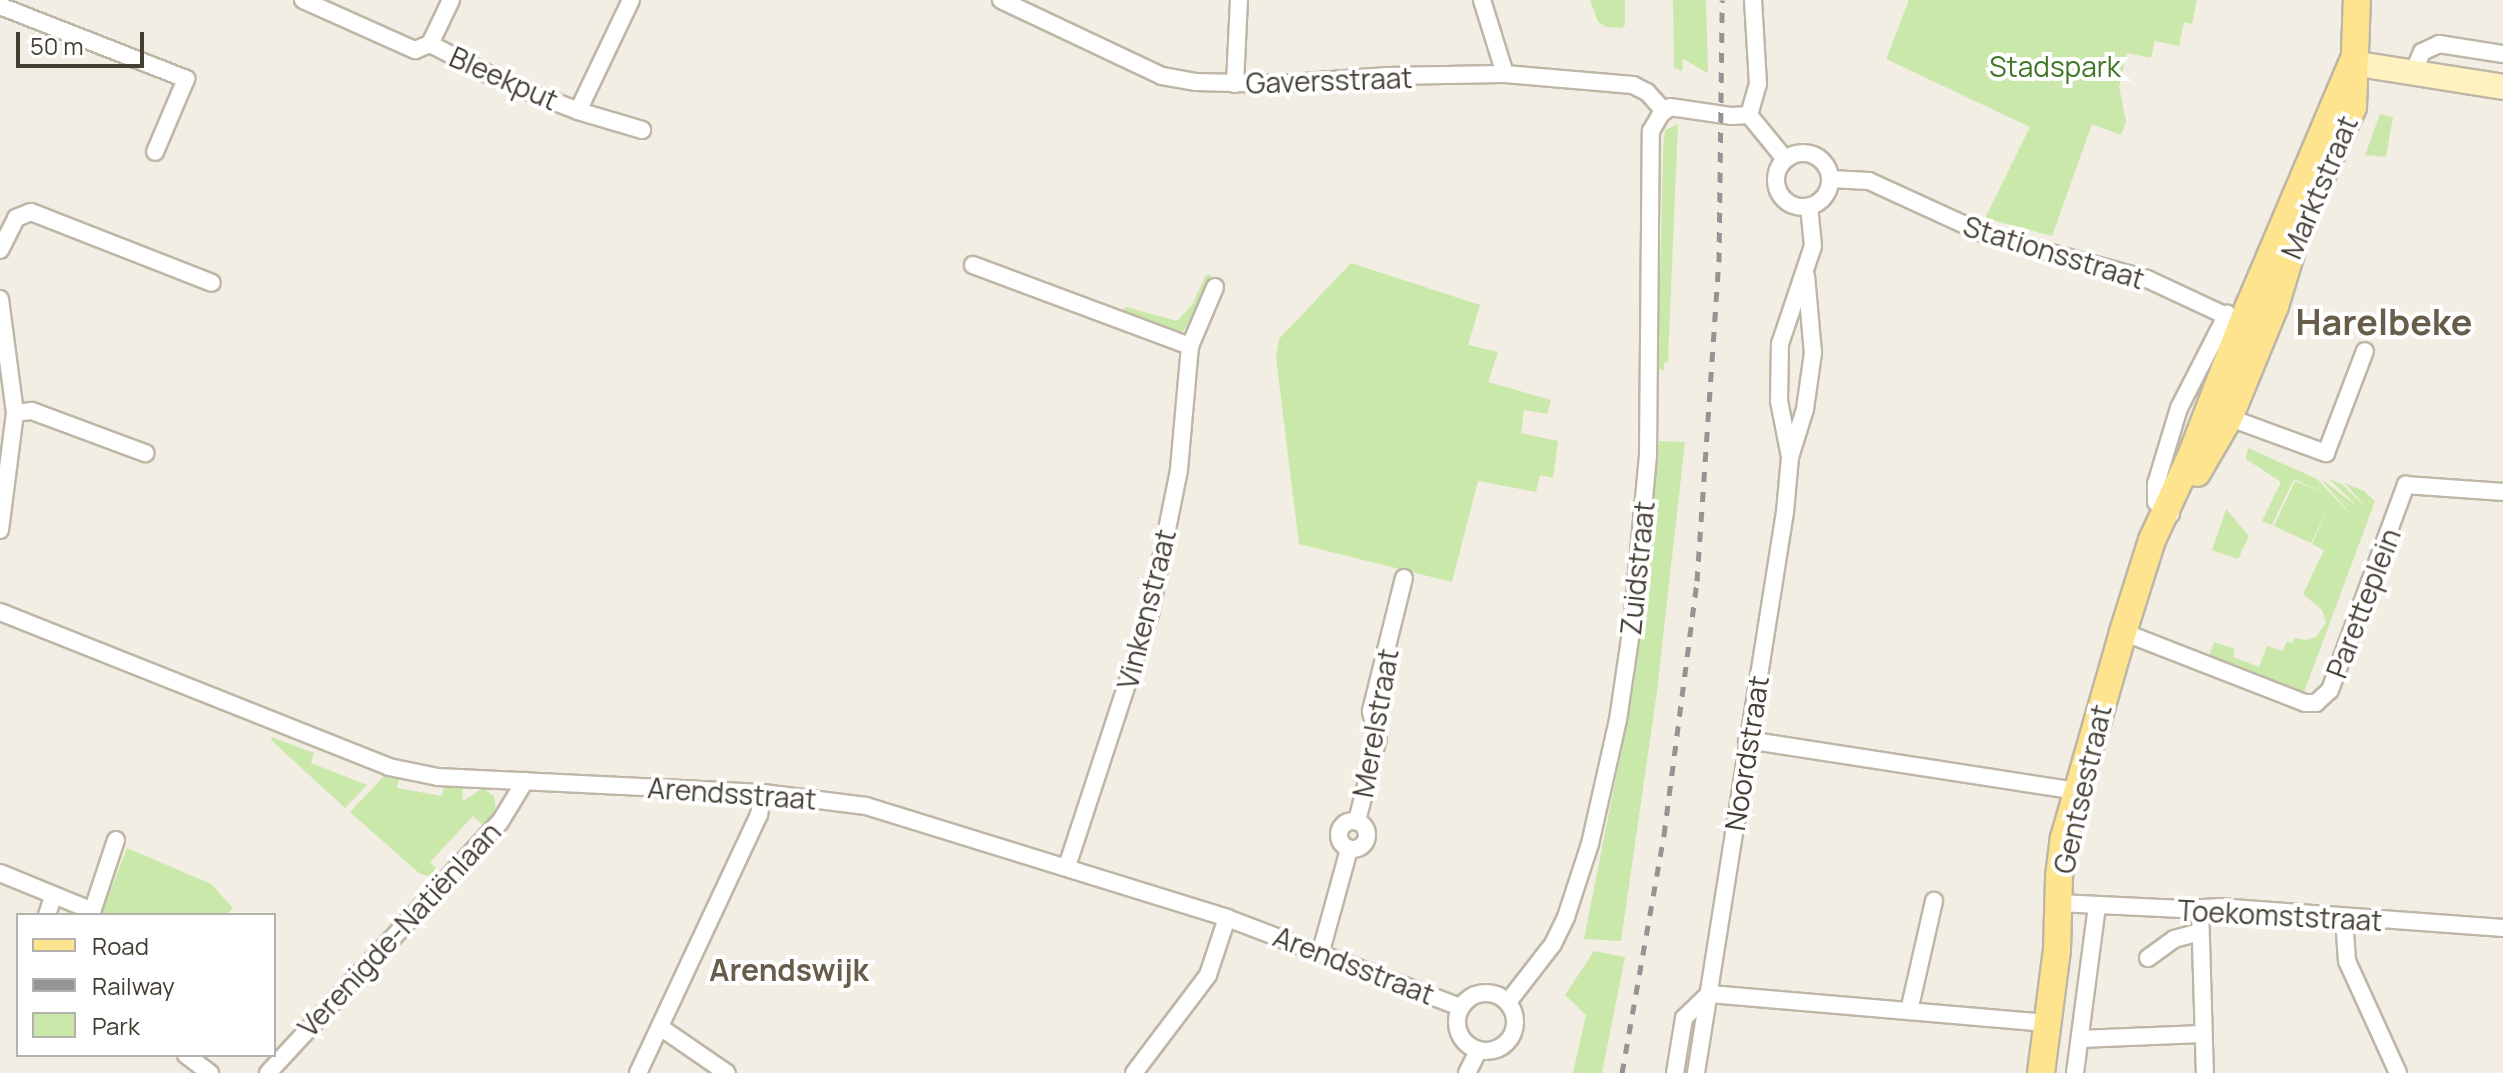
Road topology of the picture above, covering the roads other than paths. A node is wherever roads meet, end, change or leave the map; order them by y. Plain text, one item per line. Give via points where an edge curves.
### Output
1 (303, 0) edge
2 (451, 0) edge
3 (631, 0) edge
4 (1001, 0) edge
5 (1239, 0) edge
6 (1482, 0) edge
7 (1753, 0) edge
8 (2357, 0) edge
9 (0, 6) edge
10 (430, 44) junction
11 (2503, 54) edge
12 (2352, 63) junction
13 (2416, 66) junction
14 (1505, 74) junction
15 (1235, 84) junction
16 (2503, 87) edge
17 (578, 111) junction
18 (1664, 111) junction
19 (1749, 115) junction
20 (642, 130) dead end
21 (155, 152) dead end
22 (1785, 159) junction
23 (1830, 179) junction
24 (1809, 206) junction
25 (0, 250) edge
26 (973, 265) dead end
27 (1806, 276) junction
28 (212, 283) dead end
29 (1215, 287) dead end
30 (0, 299) edge
31 (2235, 318) junction
32 (1190, 346) junction
33 (2365, 351) dead end
34 (2254, 355) junction
35 (15, 413) junction
36 (2219, 414) junction
37 (145, 453) dead end
38 (1790, 457) junction
39 (2503, 492) edge
40 (2168, 512) junction
41 (0, 530) edge
42 (1404, 578) dead end
43 (0, 612) edge
44 (2123, 632) junction
45 (1747, 740) junction
46 (525, 781) junction
47 (2076, 791) junction
48 (763, 793) junction
49 (116, 840) dead end
50 (1067, 866) junction
51 (0, 873) edge
52 (53, 896) junction
53 (1934, 901) dead end
54 (2058, 903) junction
55 (2097, 905) junction
56 (2200, 908) junction
57 (48, 913) edge
58 (92, 913) edge
59 (1227, 918) junction
60 (2344, 918) junction
61 (2503, 928) edge
62 (2200, 932) junction
63 (1321, 951) junction
64 (2148, 958) dead end
65 (1709, 994) junction
66 (1508, 1002) junction
67 (1460, 1007) junction
68 (1909, 1011) junction
69 (2048, 1023) junction
70 (660, 1027) junction
71 (2202, 1034) junction
72 (2080, 1039) junction
73 (1478, 1051) junction
74 (189, 1057) edge
75 (210, 1073) edge
76 (268, 1073) edge
77 (638, 1073) edge
78 (727, 1073) edge
79 (1134, 1073) edge
80 (1467, 1073) edge
81 (1675, 1073) edge
82 (1696, 1073) edge
83 (2041, 1073) edge
84 (2075, 1073) edge
85 (2205, 1073) edge
86 (2398, 1073) edge

1 - 10 street, Bleekput via 415,50
2 - 10 street, Bleekput
3 - 17 street, Bleekput
4 - 15 street, Gaversstraat via 1162,76
5 - 15 street
6 - 14 street
7 - 19 street via 1758,84
8 - 12 main road, Marktstraat
9 - 21 street via 186,79
10 - 17 street, Bleekput via 502,81
11 - 13 street via 2439,44 2422,52
12 - 13 main road
12 - 31 main road, Marktstraat
12 - 34 main road, Marktstraat via 2353,107 2309,202
13 - 16 main road
14 - 15 street, Gaversstraat
14 - 18 street, Gaversstraat via 1633,85
17 - 20 street, Bleekput
18 - 19 street via 1680,106
18 - 66 street, Zuidstraat via 1651,131 1648,455 1618,720 1590,844 1566,917 1553,944
19 - 22 street
22 - 23 street via 1813,155 1825,164
22 - 24 street via 1777,175 1779,191 1789,203
23 - 24 street via 1823,199
23 - 31 street, Stationsstraat via 1869,181 1989,236 2147,279
24 - 27 street via 1814,236
25 - 28 street via 16,218 31,212
26 - 32 street
27 - 38 street via 1813,353 1805,409
27 - 38 street via 1780,344 1779,401
29 - 32 street, Vinkenstraat
30 - 35 street
31 - 34 street via 2251,332
31 - 36 main road, Gentsestraat
31 - 40 street via 2173,423 2156,484 2156,502
32 - 50 street, Vinkenstraat via 1179,470 1150,614
33 - 36 street via 2326,453
34 - 36 main road, Gentsestraat
35 - 37 street via 32,411
35 - 41 street
36 - 40 main road, Gentsestraat
38 - 45 street, Noordstraat
39 - 44 street, Paretteplein via 2406,485 2330,690 2320,701 2305,703
40 - 44 main road, Gentsestraat via 2146,558
42 - 63 street, Merelstraat via 1371,711 1378,738 1357,821 1340,829 1340,841 1349,849
43 - 46 street, Arendsstraat via 389,767 438,777
44 - 47 main road, Gentsestraat
45 - 47 street
45 - 65 street, Noordstraat
46 - 48 street, Arendsstraat
46 - 76 street, Verenigde-Natiënlaan via 500,822
47 - 54 main road, Gentsestraat via 2064,838
48 - 50 street, Arendsstraat via 866,806
48 - 70 street via 759,815
49 - 58 street
50 - 59 street, Arendsstraat
51 - 52 street
52 - 57 street
52 - 58 street
53 - 68 street
54 - 55 street, Toekomststraat
54 - 69 main road, Gentsestraat
55 - 56 street, Toekomststraat
55 - 72 street
56 - 60 street, Toekomststraat
56 - 62 street
59 - 63 street, Arendsstraat
59 - 79 street via 1208,975
60 - 61 street, Toekomststraat
60 - 86 street via 2347,961
62 - 64 street via 2174,939
62 - 71 street
63 - 67 street, Arendsstraat
65 - 68 street
65 - 81 street via 1684,1018
65 - 82 street, Noordstraat
66 - 67 street via 1483,993
66 - 73 street via 1516,1024 1510,1040 1493,1051
67 - 73 street via 1459,1036
68 - 69 street
69 - 83 main road, Gentsestraat
70 - 77 street
70 - 78 street
71 - 72 street
71 - 85 street
72 - 84 street
73 - 80 street
74 - 75 street

